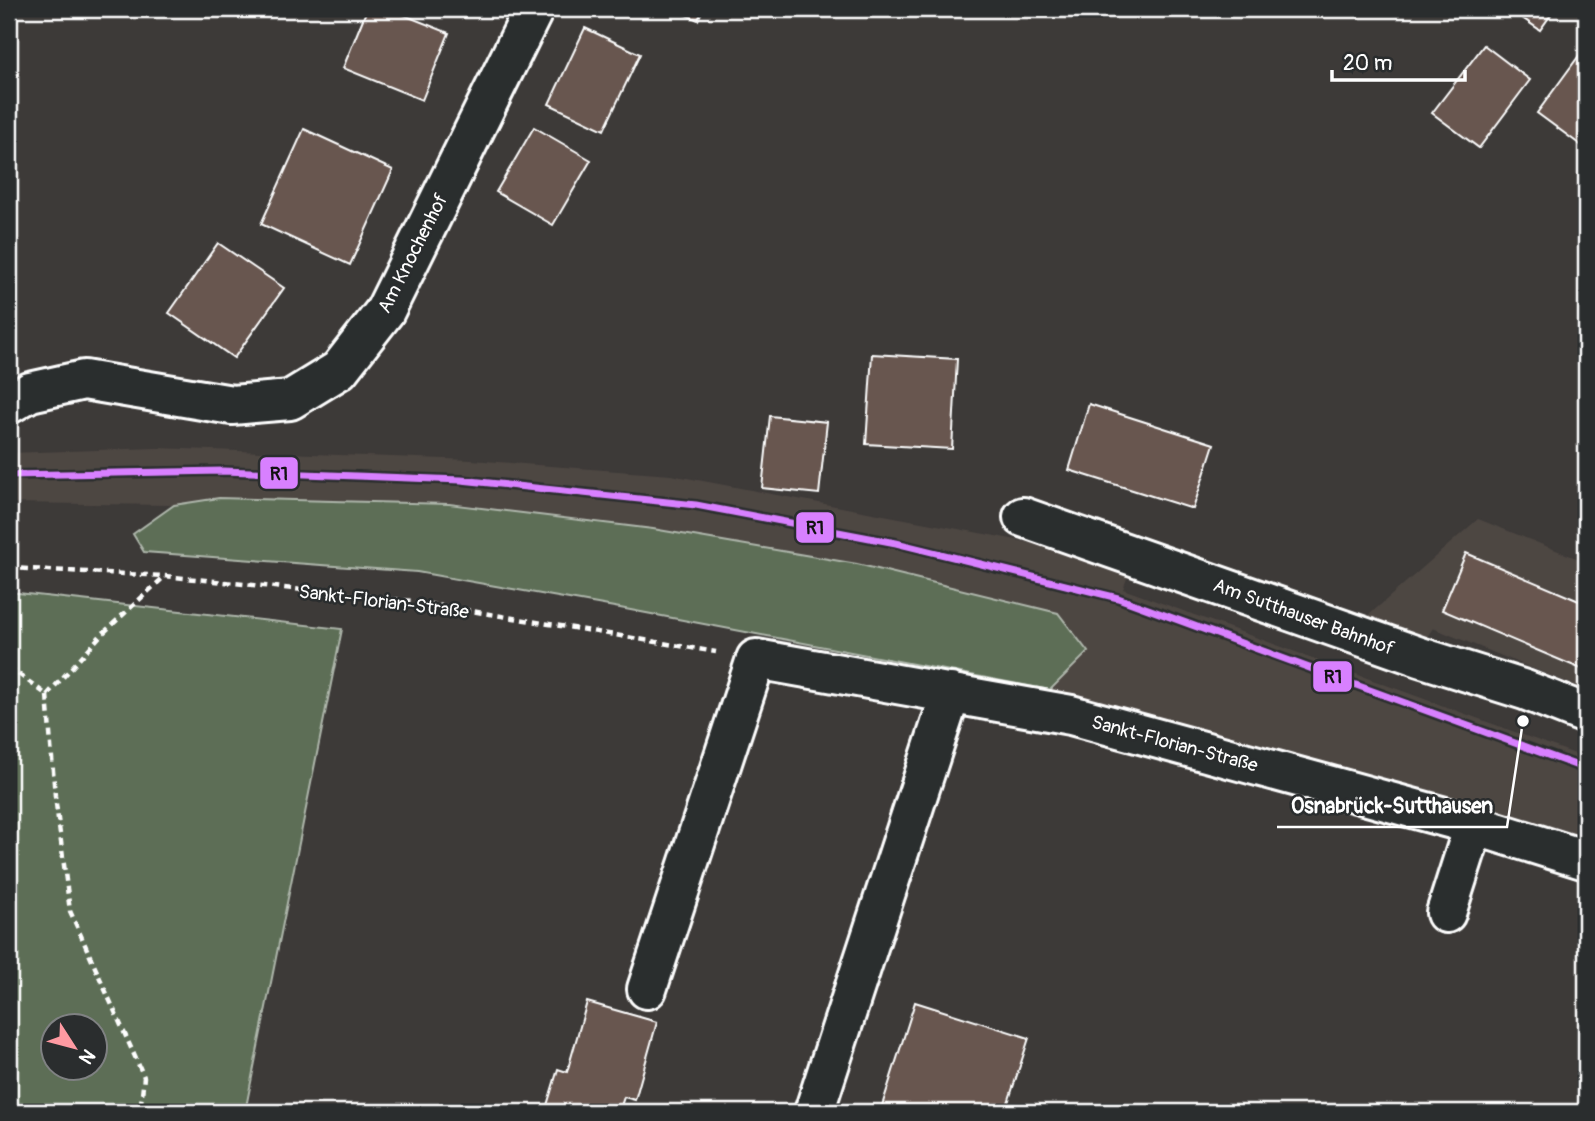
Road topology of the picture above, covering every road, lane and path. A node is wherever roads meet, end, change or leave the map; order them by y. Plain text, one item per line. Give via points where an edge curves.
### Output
1 (534, 9) edge
2 (9, 404) edge
3 (1023, 517) dead end
4 (9, 568) edge
5 (164, 576) junction
6 (756, 659) junction
7 (9, 667) edge
8 (951, 693) junction
9 (47, 695) junction
10 (1586, 714) edge
11 (1474, 825) junction
12 (1586, 860) edge
13 (1446, 914) dead end
14 (647, 989) dead end
15 (140, 1112) edge
16 (814, 1112) edge

1 - 2 street, Am Knochenhof via 385,311 339,370 290,400 233,405 84,380 30,392
3 - 10 street, Am Sutthauser Bahnhof
4 - 5 path, Sankt-Florian-Straße
5 - 6 path, Sankt-Florian-Straße via 412,601
5 - 9 path via 101,635
6 - 8 street, Sankt-Florian-Straße
6 - 14 street
7 - 9 path
8 - 11 street, Sankt-Florian-Straße via 1071,715
8 - 16 street
9 - 15 path via 70,911 144,1077
11 - 12 street, Sankt-Florian-Straße
11 - 13 street

